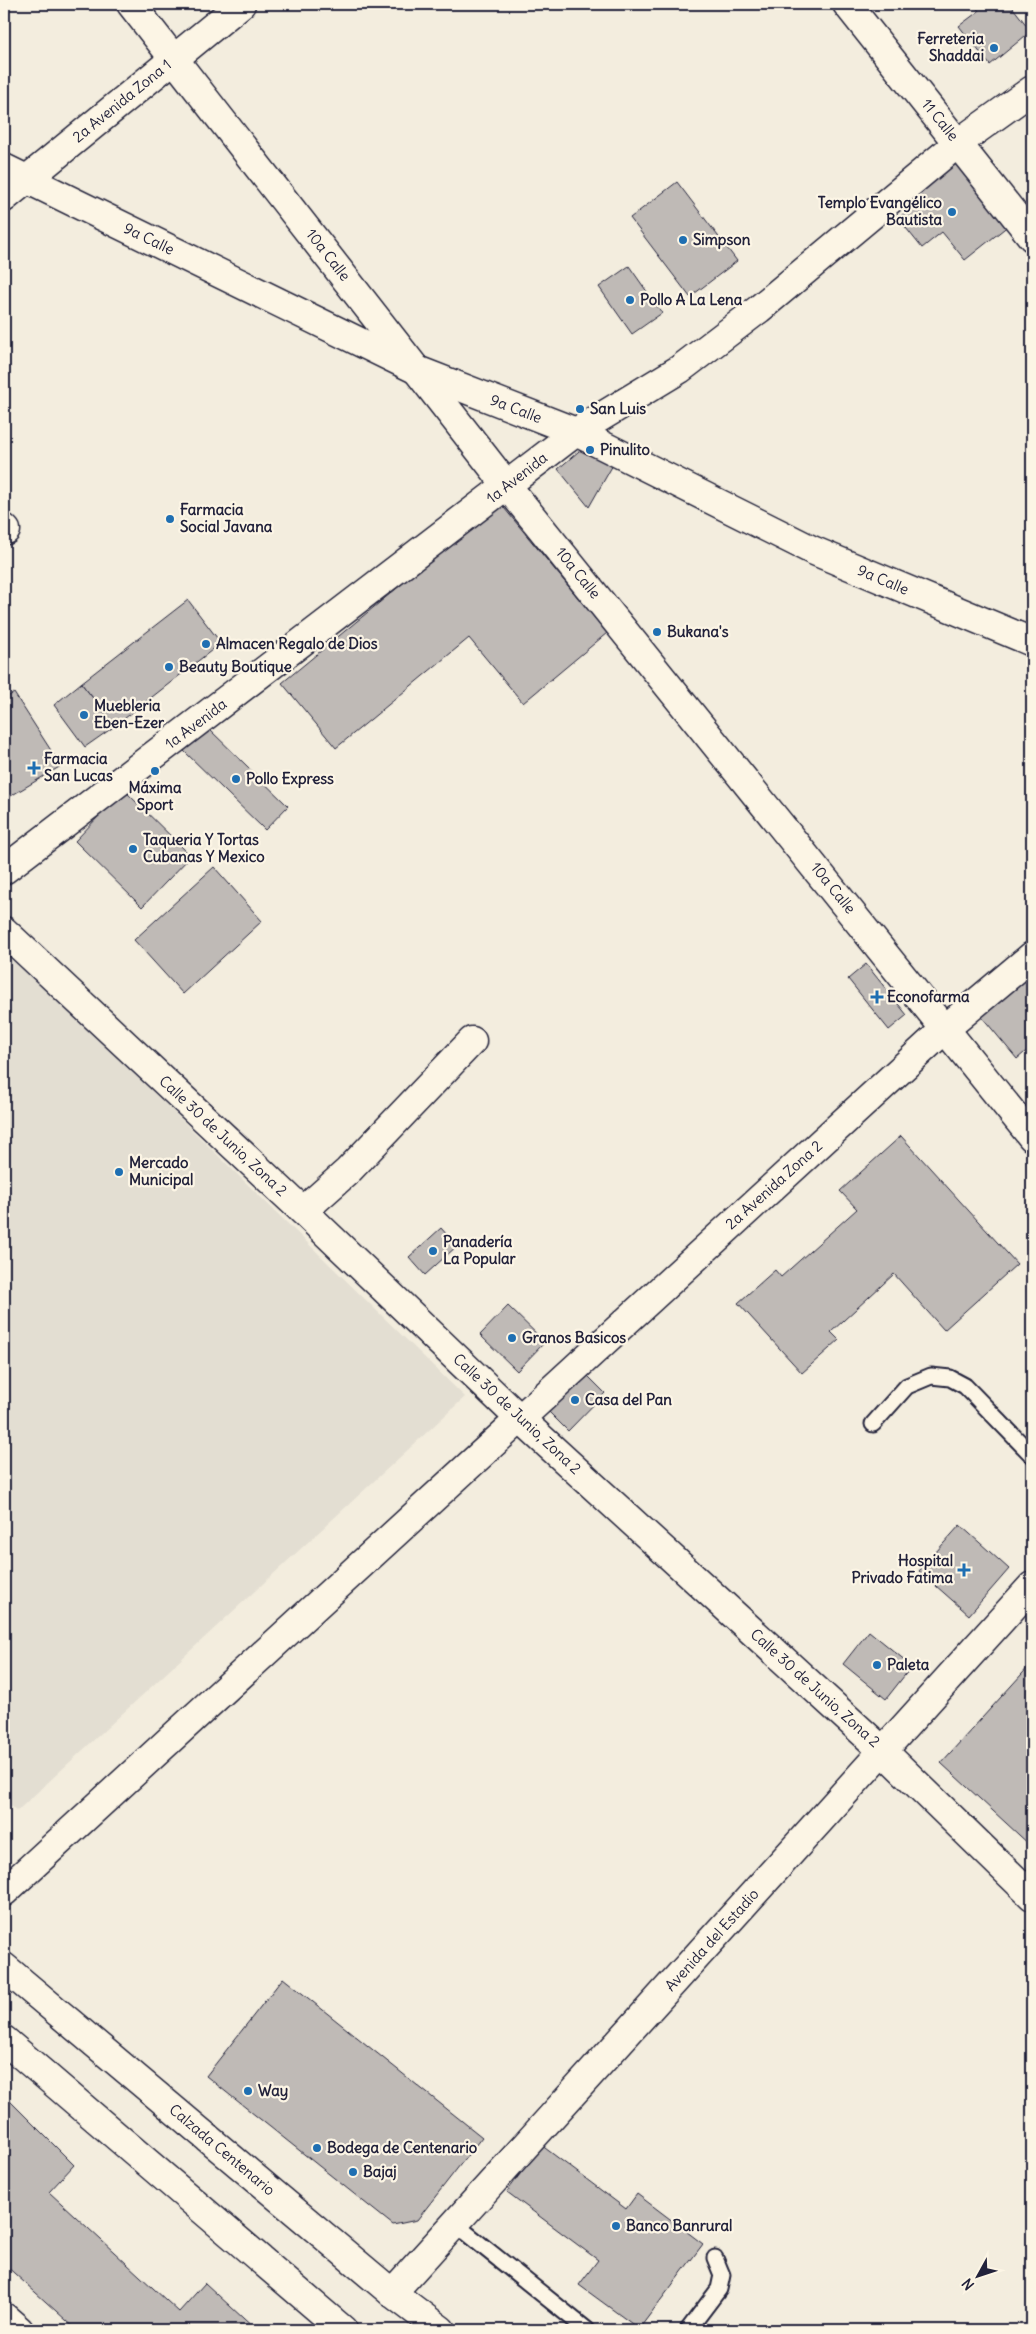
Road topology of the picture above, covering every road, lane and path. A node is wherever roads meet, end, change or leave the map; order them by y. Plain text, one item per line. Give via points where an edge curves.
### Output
1 (132, 4) edge
2 (241, 4) edge
3 (847, 4) edge
4 (175, 58) junction
5 (1032, 90) edge
6 (958, 142) junction
7 (15, 174) edge
8 (4, 198) edge
9 (1032, 237) edge
10 (416, 370) junction
11 (576, 432) junction
12 (508, 487) junction
13 (1032, 642) edge
14 (4, 870) edge
15 (4, 931) edge
16 (1032, 956) edge
17 (946, 1028) junction
18 (472, 1041) dead end
19 (1032, 1137) edge
20 (303, 1211) junction
21 (519, 1418) junction
22 (873, 1424) dead end
23 (1032, 1455) edge
24 (1032, 1586) edge
25 (883, 1751) junction
26 (4, 1892) edge
27 (1032, 1896) edge
28 (4, 1967) edge
29 (4, 2040) edge
30 (455, 2224) junction
31 (715, 2258) dead end
32 (392, 2293) junction
33 (4, 2317) edge
34 (19, 2330) edge
35 (344, 2330) edge
36 (441, 2330) edge
37 (587, 2330) edge
38 (688, 2330) edge

1 - 4 street, 10a Calle
2 - 4 street, 2a Avenida Zona 1
3 - 6 street, 11 Calle
4 - 7 street, 2a Avenida Zona 1
4 - 10 street, 10a Calle
5 - 6 street, 1a Avenida
6 - 9 street, 11 Calle
6 - 11 street, 1a Avenida via 751,315 680,369
7 - 8 street, 2a Avenida Zona 1
7 - 10 street, 9a Calle
10 - 11 street, 9a Calle
10 - 12 street, 10a Calle
11 - 12 street, 1a Avenida
11 - 13 street, 9a Calle via 812,550
12 - 14 street, 1a Avenida
12 - 17 street, 10a Calle
15 - 20 street, Calle 30 de Junio, Zona 2
16 - 17 street, 2a Avenida Zona 2
17 - 19 street, 10a Calle
17 - 21 street, 2a Avenida Zona 2
18 - 20 street via 348,1171
20 - 21 street, Calle 30 de Junio, Zona 2
21 - 25 street, Calle 30 de Junio, Zona 2
21 - 26 street, 2a Avenida Zona 2
22 - 23 lane via 908,1386 931,1376 950,1378 965,1386
24 - 25 street, Avenida del Estadio
25 - 27 street, Calle 30 de Junio, Zona 2
25 - 30 street, Avenida del Estadio
28 - 32 street, Calzada Centenario
29 - 35 street
30 - 32 street, Avenida del Estadio
30 - 37 lane
31 - 38 lane via 722,2275 719,2288
32 - 36 street, Calzada Centenario
33 - 34 street

